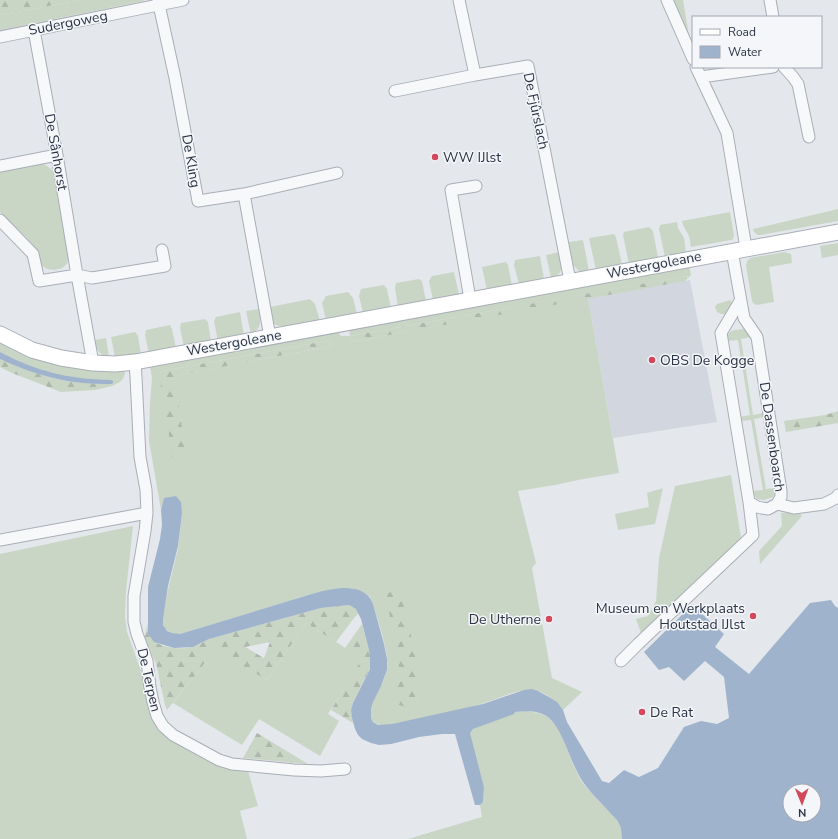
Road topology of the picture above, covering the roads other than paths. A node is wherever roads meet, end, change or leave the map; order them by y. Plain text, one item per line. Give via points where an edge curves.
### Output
1 (183, 0) edge
2 (459, 0) edge
3 (667, 0) edge
4 (770, 0) edge
5 (158, 2) edge
6 (773, 16) edge
7 (34, 30) junction
8 (0, 37) edge
9 (692, 57) edge
10 (757, 68) edge
11 (785, 68) edge
12 (699, 72) edge
13 (475, 75) junction
14 (395, 91) dead end
15 (809, 137) dead end
16 (57, 155) junction
17 (0, 166) edge
18 (337, 173) dead end
19 (476, 186) dead end
20 (244, 194) junction
21 (0, 220) edge
22 (838, 232) edge
23 (739, 249) junction
24 (162, 250) dead end
25 (77, 275) junction
26 (570, 281) junction
27 (470, 299) junction
28 (740, 301) junction
29 (0, 334) edge
30 (270, 337) junction
31 (134, 362) junction
32 (93, 363) junction
33 (838, 495) edge
34 (749, 502) junction
35 (777, 504) junction
36 (146, 513) junction
37 (0, 540) edge
38 (621, 661) dead end
39 (345, 769) dead end

1 - 5 street, Sudergoweg
2 - 13 street
3 - 9 street
4 - 6 street
5 - 7 street, Sudergoweg
5 - 20 street, De Kling via 198,201
7 - 8 street, Sudergoweg
7 - 16 street, De Sânhorst
10 - 12 street
11 - 15 street via 798,84
12 - 23 street, De Dassenboarch via 727,133
13 - 14 street
13 - 26 street, De Fjûrslach via 528,66
16 - 17 street
16 - 25 street, De Sânhorst
18 - 20 street
19 - 27 street via 451,190
20 - 30 street
21 - 25 street via 33,254 39,281
22 - 23 street, Westergoleane
23 - 26 street, Westergoleane
23 - 28 street, De Dassenboarch
24 - 25 street via 165,266 92,278
25 - 32 street, De Sânhorst
26 - 27 street, Westergoleane
27 - 30 street, Westergoleane
28 - 34 street via 721,333
28 - 35 street, De Dassenboarch via 744,318 756,337 781,491
29 - 32 street, Westergoleane via 32,350
30 - 31 street, Westergoleane
31 - 32 street, Westergoleane
31 - 36 street, De Terpen
33 - 35 street via 824,504 794,508
34 - 35 street via 768,509
34 - 38 street via 753,535
36 - 37 street
36 - 39 street, De Terpen via 146,531 134,596 134,622 147,661 153,702 163,726 173,735 219,760 232,764 294,770

